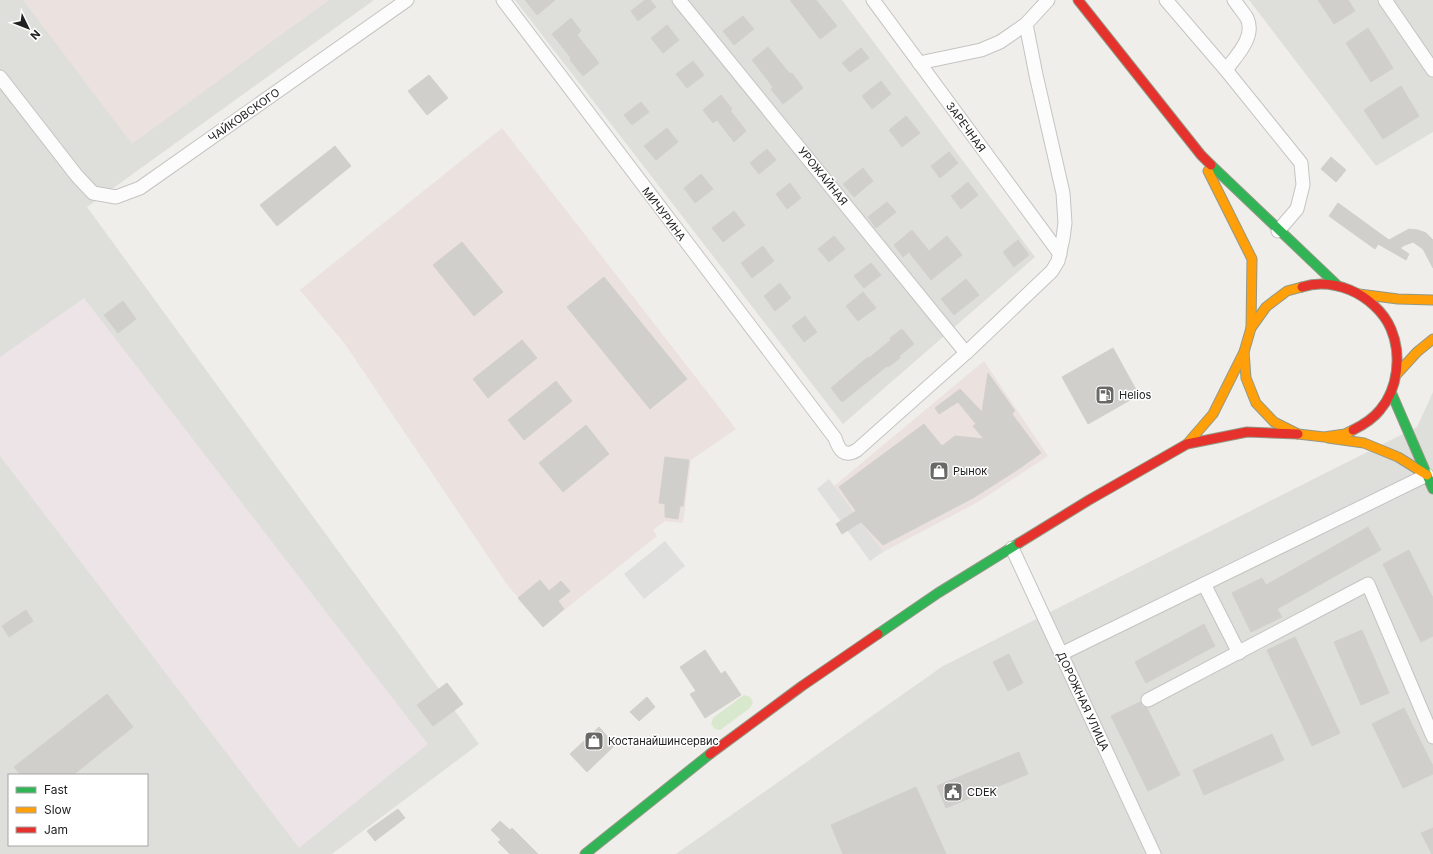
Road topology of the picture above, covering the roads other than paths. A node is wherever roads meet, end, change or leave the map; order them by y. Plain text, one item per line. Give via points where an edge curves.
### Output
1 (407, 0) edge
2 (503, 0) edge
3 (679, 0) edge
4 (873, 0) edge
5 (1048, 0) edge
6 (1078, 0) edge
7 (1166, 0) edge
8 (1234, 0) edge
9 (1386, 0) edge
10 (1026, 24) junction
11 (919, 63) junction
12 (1226, 70) junction
13 (1433, 70) edge
14 (0, 77) edge
15 (1201, 155) junction
16 (1278, 230) junction
17 (1060, 254) junction
18 (1337, 285) junction
19 (1359, 294) junction
20 (1433, 300) edge
21 (1251, 328) junction
22 (1433, 339) edge
23 (1244, 352) junction
24 (966, 353) junction
25 (1396, 375) junction
26 (1391, 392) junction
27 (1298, 434) junction
28 (1324, 438) junction
29 (1187, 444) junction
30 (1427, 475) junction
31 (1433, 489) edge
32 (1012, 548) junction
33 (1204, 584) junction
34 (1239, 652) junction
35 (1061, 654) junction
36 (1148, 700) dead end
37 (1433, 737) edge
38 (585, 854) edge
39 (1154, 854) edge

1 - 14 street, ЧАЙКОВСКОГО via 140,188 116,197 93,193
2 - 24 street, МИЧУРИНА via 835,438 843,452 852,453
3 - 24 street, УРОЖАЙНАЯ
4 - 11 street, ЗАРЕЧНАЯ
5 - 10 street
6 - 15 main road
7 - 12 street
8 - 12 street via 1247,20 1250,32 1245,44
9 - 13 street
10 - 11 street via 1000,42 981,50
10 - 17 street, МИЧУРИНА via 1063,193 1065,223
11 - 17 street, ЗАРЕЧНАЯ
12 - 16 street via 1301,163 1303,185 1297,209
15 - 16 main road
15 - 21 main road via 1252,259
16 - 18 main road
17 - 24 street, МИЧУРИНА via 1052,271
18 - 19 main road
18 - 21 main road via 1311,284 1286,291 1266,307
19 - 20 main road
19 - 25 main road via 1378,309 1391,329 1397,352
21 - 23 main road
22 - 25 main road
23 - 27 main road via 1246,378 1256,403 1274,422
23 - 29 main road via 1214,414
25 - 26 main road
26 - 28 main road via 1380,410 1364,424 1345,434
26 - 30 main road
27 - 28 main road
27 - 29 main road via 1247,432
28 - 30 main road via 1364,444 1398,457
29 - 32 main road
30 - 31 main road
30 - 33 street
32 - 35 street, ДОРОЖНАЯ УЛИЦА
32 - 38 main road via 938,593 802,686 688,771
33 - 34 street
33 - 35 street
34 - 36 street
34 - 37 street via 1368,584
35 - 39 street, ДОРОЖНАЯ УЛИЦА

